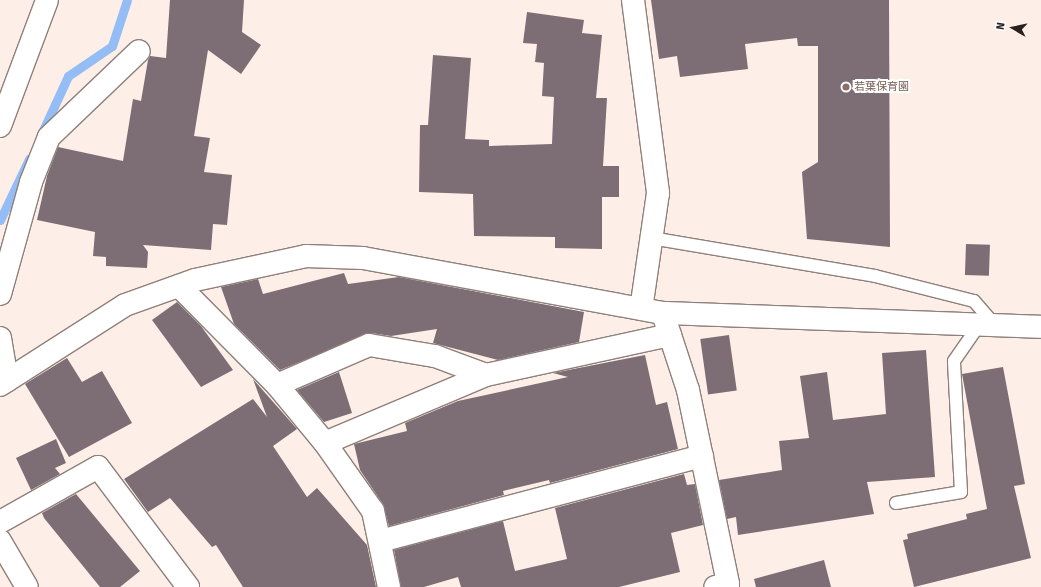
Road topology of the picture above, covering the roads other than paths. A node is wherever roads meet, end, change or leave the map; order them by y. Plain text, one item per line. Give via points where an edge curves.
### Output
1 (47, 0) edge
2 (633, 0) edge
3 (138, 51) dead end
4 (0, 126) edge
5 (651, 238) junction
6 (179, 286) junction
7 (0, 294) edge
8 (641, 309) junction
9 (663, 313) junction
10 (987, 326) junction
11 (1041, 327) edge
12 (670, 335) junction
13 (0, 338) edge
14 (486, 375) junction
15 (3, 383) edge
16 (277, 385) junction
17 (325, 443) junction
18 (702, 456) junction
19 (896, 503) dead end
20 (0, 522) edge
21 (380, 541) junction
22 (0, 542) edge
23 (724, 586) edge
24 (27, 587) edge
25 (188, 587) edge
26 (389, 587) edge

1 - 4 street
2 - 5 street via 658,192
3 - 7 street via 50,138 31,182
5 - 8 street
5 - 10 lane via 868,275 974,301
6 - 8 street via 306,256 363,258
6 - 15 street via 125,305
6 - 16 street
8 - 9 street
9 - 10 street
9 - 12 street
10 - 11 street
10 - 19 lane via 954,361 961,492
12 - 14 street
12 - 18 street
13 - 15 street
14 - 16 street via 435,356 369,345
14 - 17 street
16 - 17 street
17 - 21 street via 373,511
18 - 21 street
18 - 23 street
20 - 25 street via 98,467
21 - 26 street
22 - 24 street

